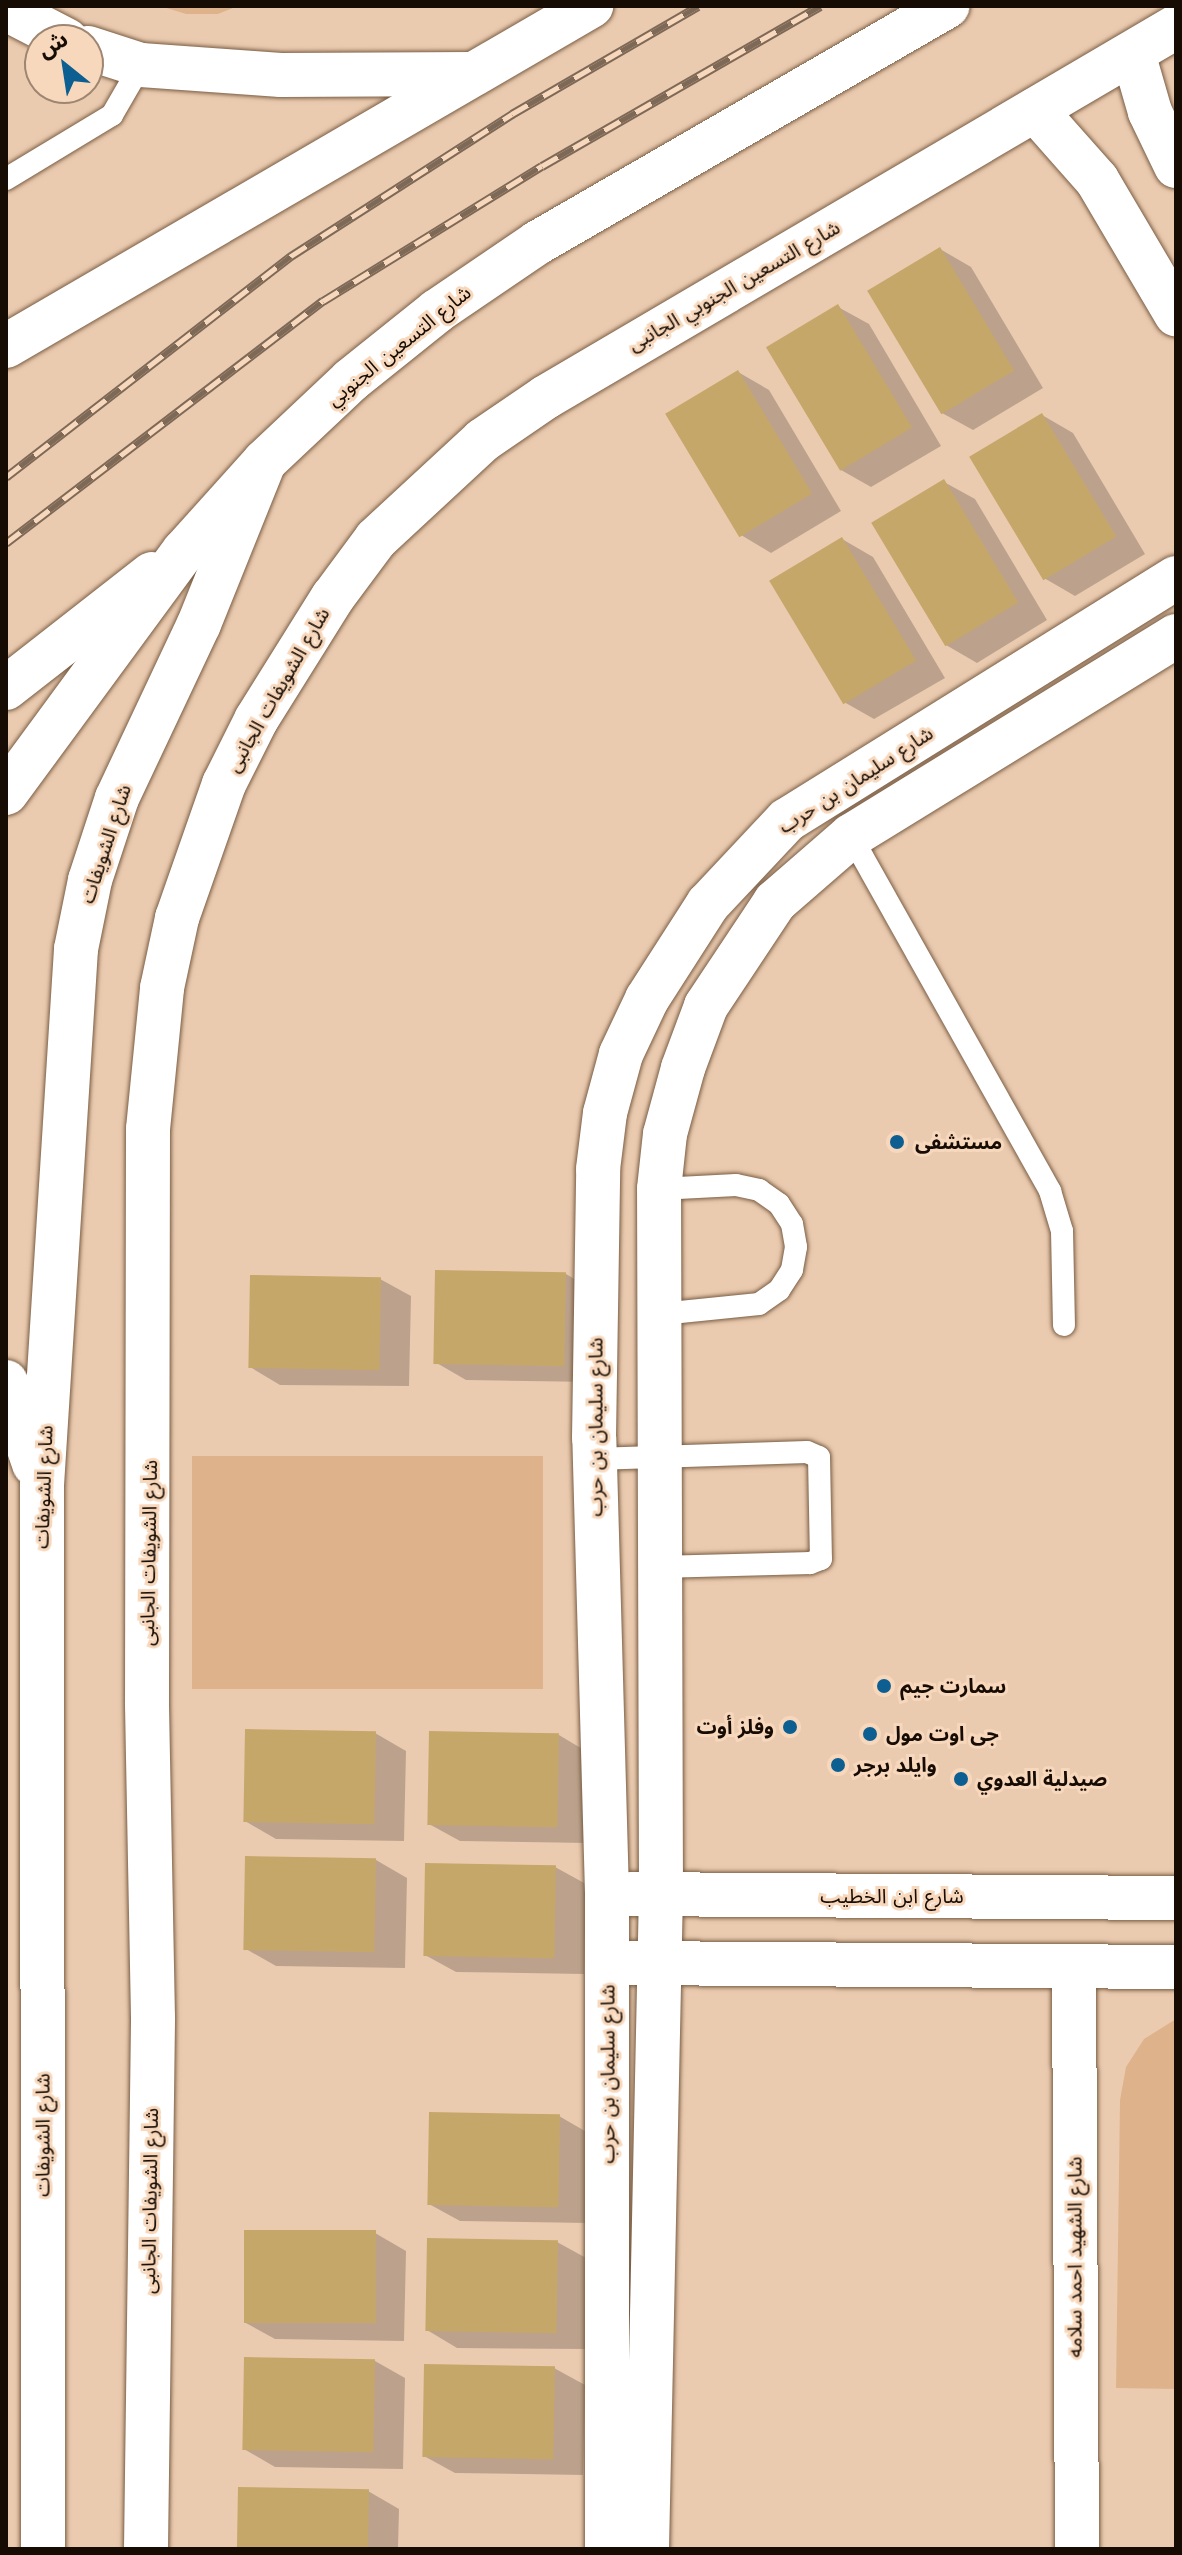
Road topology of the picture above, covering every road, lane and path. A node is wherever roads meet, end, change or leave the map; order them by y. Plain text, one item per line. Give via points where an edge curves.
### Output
1 (948, 6) edge
2 (583, 8) edge
3 (6, 9) edge
4 (35, 24) edge
5 (1176, 27) edge
6 (104, 53) edge
7 (1133, 53) junction
8 (141, 65) junction
9 (473, 74) junction
10 (1035, 110) junction
11 (1176, 166) edge
12 (6, 179) edge
13 (1176, 314) edge
14 (6, 346) edge
15 (264, 462) junction
16 (184, 551) junction
17 (1176, 578) edge
18 (333, 597) joint
19 (1176, 636) edge
20 (6, 688) edge
21 (6, 793) edge
22 (851, 836) junction
23 (659, 1189) junction
24 (661, 1314) junction
25 (1064, 1325) dead end
26 (6, 1382) edge
27 (660, 1457) junction
28 (594, 1459) junction
29 (42, 1485) junction
30 (659, 1567) junction
31 (607, 1893) junction
32 (661, 1894) junction
33 (1176, 1898) edge
34 (608, 1963) junction
35 (659, 1963) junction
36 (1074, 1966) junction
37 (1176, 1967) edge
38 (43, 2549) edge
39 (146, 2549) edge
40 (607, 2549) edge
41 (647, 2549) edge
42 (1077, 2549) edge

1 - 15 main road, شارع التسعين الجنوبي via 525,251 376,360
2 - 9 main road
3 - 4 main road
5 - 7 main road, شارع التسعين الجنوبي الجانبى
6 - 8 main road
7 - 10 main road, شارع التسعين الجنوبي الجانبى
7 - 11 main road via 1150,112
8 - 9 main road via 281,75
8 - 12 lane via 112,115
9 - 14 main road
10 - 13 main road via 1097,180
10 - 18 main road, شارع التسعين الجنوبي الجانبى via 508,423 427,487 376,539
15 - 16 main road, شارع التسعين الجنوبي
15 - 29 main road, شارع الشويفات via 199,624 117,798 90,880 76,949
16 - 20 main road
16 - 21 main road, شارع التسعين الجنوبي
17 - 28 main road, شارع سليمان بن حرب via 787,820 708,904 647,999 621,1054 605,1113 598,1169
18 - 39 main road, شارع الشويفات الجانبى via 256,720 198,850 177,918 152,1059 147,1702 153,2018
19 - 22 main road
22 - 23 main road via 775,902 706,1006 665,1134
22 - 25 lane via 1050,1191 1062,1231
23 - 24 main road
23 - 24 lane via 736,1185 759,1190 779,1204 792,1224 796,1247 786,1280 759,1304
24 - 27 main road
26 - 29 main road
27 - 28 lane
27 - 30 main road
27 - 30 lane via 814,1453 822,1464 823,1548 821,1559 810,1563
28 - 31 main road, شارع سليمان بن حرب
29 - 38 main road, شارع الشويفات
30 - 32 main road
31 - 32 main road, شارع ابن الخطيب
31 - 34 main road, شارع سليمان بن حرب
32 - 33 main road, شارع ابن الخطيب
32 - 35 main road
34 - 35 main road
34 - 40 main road, شارع سليمان بن حرب
35 - 36 main road
35 - 41 main road
36 - 37 main road
36 - 42 main road, شارع الشهيد احمد سلامه

